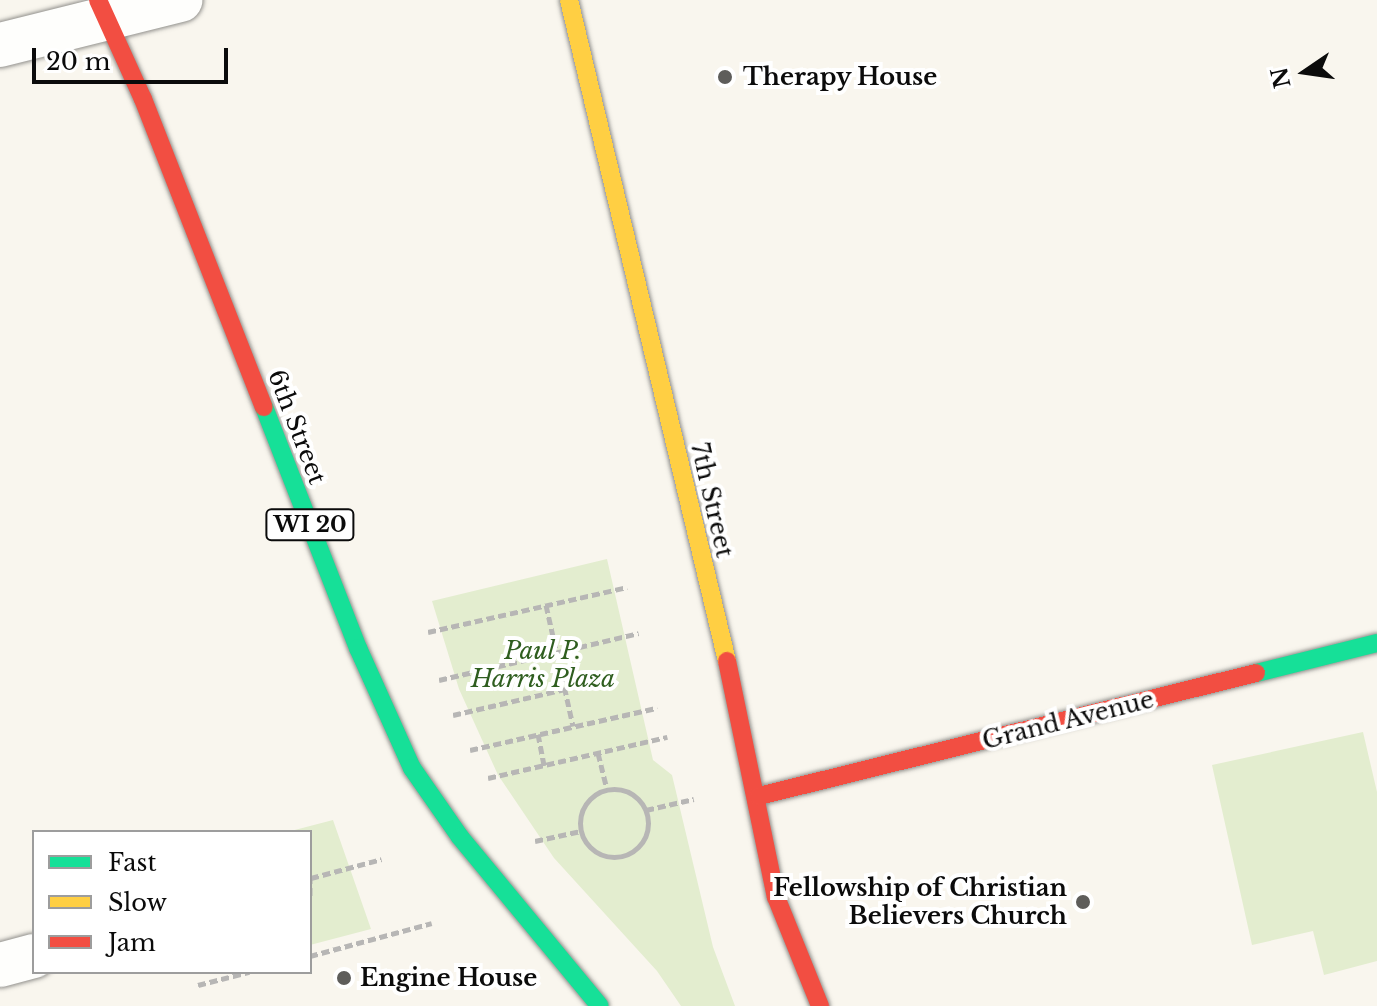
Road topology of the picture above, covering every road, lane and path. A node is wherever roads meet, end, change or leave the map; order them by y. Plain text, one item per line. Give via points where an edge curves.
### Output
1 (180, 0) edge
2 (569, 0) edge
3 (101, 9) edge
4 (0, 45) edge
5 (627, 587) dead end
6 (546, 605) junction
7 (428, 632) dead end
8 (639, 633) dead end
9 (1377, 643) edge
10 (557, 652) junction
11 (439, 680) dead end
12 (566, 689) junction
13 (657, 708) dead end
14 (453, 715) dead end
15 (573, 726) junction
16 (538, 734) junction
17 (667, 737) dead end
18 (469, 750) dead end
19 (598, 753) junction
20 (544, 765) junction
21 (483, 780) dead end
22 (607, 790) junction
23 (759, 796) junction
24 (694, 799) dead end
25 (646, 810) junction
26 (581, 831) junction
27 (525, 844) dead end
28 (382, 859) dead end
29 (312, 876) edge
30 (432, 923) dead end
31 (312, 955) edge
32 (32, 957) edge
33 (0, 965) edge
34 (241, 974) edge
35 (198, 985) dead end
36 (600, 1006) edge
37 (820, 1006) edge

1 - 3 street
2 - 23 main road, 7th Street
3 - 4 street
3 - 36 main road, 6th Street / WI 20 via 143,99 358,648 412,768 460,837
5 - 6 path
6 - 7 path
6 - 10 path
8 - 10 path
9 - 23 main road, Grand Avenue
10 - 11 path
10 - 12 path
12 - 14 path
12 - 15 path
13 - 15 path
15 - 16 path
16 - 18 path
16 - 20 path
17 - 19 path
19 - 20 path
19 - 22 path
20 - 21 path
22 - 25 path via 630,793
22 - 26 path via 583,810
23 - 37 main road, 7th Street via 776,897
24 - 25 path
25 - 26 path via 647,834 622,857 601,855
26 - 27 path
28 - 29 path
30 - 31 path
32 - 33 street
34 - 35 path

